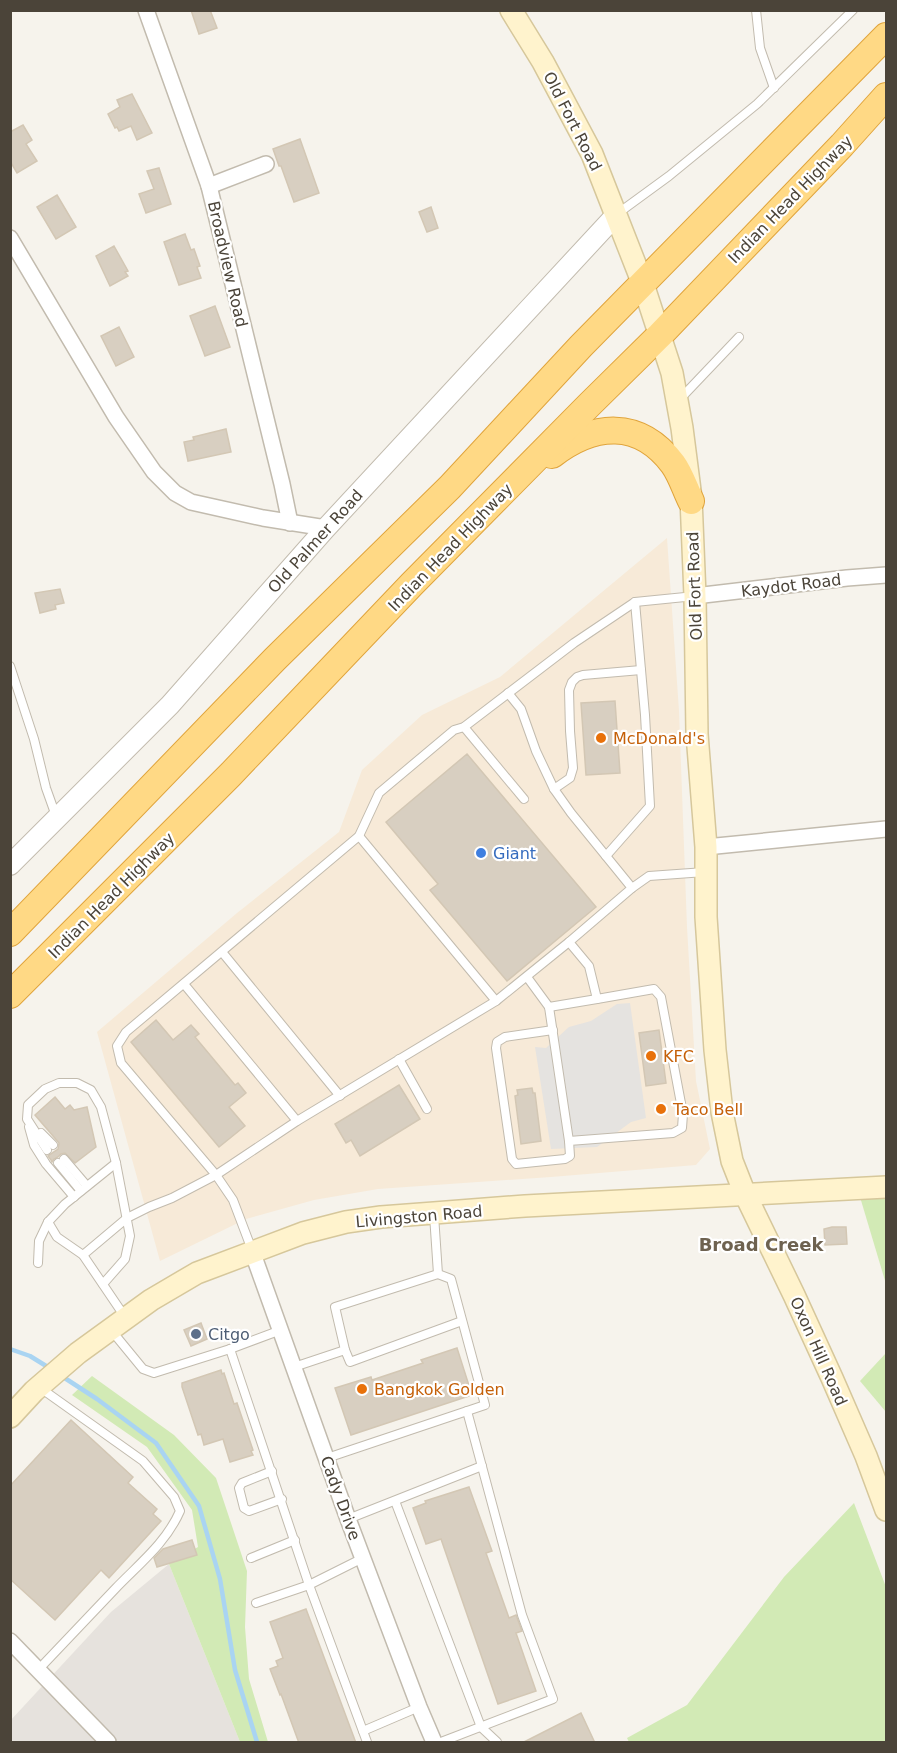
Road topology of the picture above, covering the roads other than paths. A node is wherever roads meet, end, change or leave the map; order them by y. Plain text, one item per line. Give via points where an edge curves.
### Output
1 (146, 10) edge
2 (512, 10) edge
3 (756, 10) edge
4 (853, 10) edge
5 (886, 36) edge
6 (774, 88) junction
7 (886, 96) edge
8 (266, 164) dead end
9 (209, 186) junction
10 (616, 215) junction
11 (10, 238) edge
12 (643, 284) junction
13 (660, 335) junction
14 (740, 338) dead end
15 (678, 402) junction
16 (498, 498) junction
17 (691, 501) junction
18 (290, 523) junction
19 (326, 528) junction
20 (886, 575) edge
21 (695, 596) junction
22 (635, 602) junction
23 (10, 666) edge
24 (641, 670) junction
25 (508, 693) junction
26 (464, 727) junction
27 (554, 789) junction
28 (524, 799) dead end
29 (57, 818) junction
30 (886, 829) edge
31 (359, 836) junction
32 (706, 847) junction
33 (606, 856) junction
34 (10, 865) edge
35 (706, 872) junction
36 (632, 888) junction
37 (10, 933) edge
38 (569, 942) junction
39 (222, 952) junction
40 (527, 977) junction
41 (184, 984) junction
42 (10, 995) edge
43 (597, 999) junction
44 (496, 1001) junction
45 (549, 1007) junction
46 (553, 1030) junction
47 (399, 1059) junction
48 (340, 1096) junction
49 (427, 1109) dead end
50 (27, 1119) junction
51 (297, 1121) junction
52 (569, 1141) junction
53 (50, 1147) dead end
54 (61, 1161) dead end
55 (116, 1163) junction
56 (216, 1175) junction
57 (886, 1187) edge
58 (84, 1188) junction
59 (745, 1194) junction
60 (74, 1197) junction
61 (434, 1213) junction
62 (127, 1218) junction
63 (48, 1222) junction
64 (252, 1251) junction
65 (83, 1255) junction
66 (38, 1263) dead end
67 (438, 1274) junction
68 (103, 1284) junction
69 (462, 1321) junction
70 (118, 1323) junction
71 (280, 1330) junction
72 (230, 1349) junction
73 (345, 1350) junction
74 (294, 1367) junction
75 (40, 1385) junction
76 (467, 1411) junction
77 (10, 1417) edge
78 (327, 1458) junction
79 (482, 1466) junction
80 (272, 1471) junction
81 (282, 1499) junction
82 (394, 1501) junction
83 (886, 1510) edge
84 (348, 1519) junction
85 (295, 1540) junction
86 (251, 1558) dead end
87 (363, 1558) junction
88 (309, 1585) junction
89 (256, 1603) dead end
90 (10, 1641) edge
91 (38, 1670) junction
92 (419, 1707) junction
93 (481, 1727) junction
94 (363, 1731) junction
95 (100, 1738) edge
96 (367, 1743) edge
97 (434, 1743) edge
98 (441, 1743) edge
99 (497, 1743) edge

1 - 9 street, Broadview Road
2 - 10 main road, Old Fort Road via 592,153
3 - 6 lane via 760,48
4 - 6 lane
5 - 12 highway
6 - 10 lane
7 - 13 highway, Indian Head Highway
8 - 9 street
9 - 18 street, Broadview Road
10 - 12 main road, Old Fort Road
10 - 19 street, Old Palmer Road
11 - 18 street via 116,417 154,472 175,493 191,502
12 - 13 main road, Old Fort Road
12 - 37 highway via 450,487 275,659
13 - 15 main road, Old Fort Road
13 - 16 highway, Indian Head Highway
14 - 15 lane
15 - 17 main road, Old Fort Road
16 - 17 highway via 562,448 585,435 606,430 628,431 647,439 673,465
16 - 42 highway, Indian Head Highway
17 - 21 main road, Old Fort Road
18 - 19 street
19 - 29 street, Old Palmer Road via 170,705
20 - 21 street, Kaydot Road
21 - 22 lane
21 - 32 main road, Old Fort Road via 697,734
22 - 24 lane
22 - 25 lane
23 - 29 lane
24 - 27 lane via 583,675 572,682 569,690 573,768 570,778
24 - 33 lane via 650,806
25 - 26 lane
25 - 27 lane via 521,709
26 - 28 lane
26 - 31 lane via 454,730 379,793
27 - 33 lane
29 - 34 street, Old Palmer Road
30 - 32 street
31 - 39 lane
31 - 44 lane
32 - 35 main road, Old Fort Road
33 - 36 lane
35 - 36 lane via 649,876
35 - 59 main road, Old Fort Road via 712,1017 722,1112 732,1161
36 - 38 lane
38 - 40 lane
38 - 43 lane via 589,966
39 - 41 lane
39 - 48 lane
40 - 44 lane
40 - 45 lane
41 - 51 lane
41 - 56 lane via 126,1032 117,1046 121,1063
43 - 45 lane
43 - 52 lane via 654,989 661,997 683,1114 682,1128 673,1133
44 - 47 lane
45 - 46 lane
46 - 52 lane
46 - 52 lane via 505,1037 497,1042 512,1159 516,1164 565,1159 570,1156
47 - 48 lane
47 - 49 lane
48 - 51 lane
50 - 53 lane
50 - 55 lane via 28,1106 45,1089 59,1083 77,1083 92,1090 101,1107
50 - 60 lane via 34,1145
51 - 56 lane
54 - 58 lane
55 - 58 lane
55 - 62 lane
56 - 62 lane
56 - 64 lane via 233,1200
57 - 59 main road, Livingston Road
58 - 60 lane
59 - 61 main road, Livingston Road
59 - 83 main road, Oxon Hill Road via 827,1368
60 - 63 lane
61 - 64 main road, Livingston Road via 346,1222
61 - 67 lane
62 - 65 lane
62 - 68 lane via 130,1236 125,1259
63 - 65 lane via 57,1237
63 - 66 lane via 39,1240
64 - 70 main road, Livingston Road via 197,1273
64 - 71 street, Cady Drive
65 - 68 lane
67 - 69 lane via 451,1279
67 - 73 lane via 334,1307
68 - 70 lane
69 - 73 lane via 350,1362
69 - 76 lane via 485,1405
70 - 72 lane via 142,1369 154,1373
70 - 75 main road, Livingston Road
71 - 72 lane
71 - 74 street, Cady Drive
72 - 80 lane
73 - 74 lane
74 - 78 street, Cady Drive
75 - 77 main road, Livingston Road
75 - 91 lane via 143,1461 174,1497 180,1511 161,1543
76 - 78 lane
76 - 79 lane
78 - 84 street, Cady Drive
79 - 82 lane
79 - 93 lane via 522,1615 553,1699
80 - 81 lane
80 - 81 lane via 238,1488 244,1508 249,1511
81 - 85 lane
82 - 84 lane
82 - 93 lane
84 - 87 street, Cady Drive
85 - 86 lane
85 - 88 lane
87 - 88 lane
87 - 92 street, Cady Drive
88 - 89 lane
88 - 94 lane
90 - 91 street
91 - 95 street
92 - 94 lane
92 - 97 street, Cady Drive
93 - 98 lane
93 - 99 lane
94 - 96 lane

